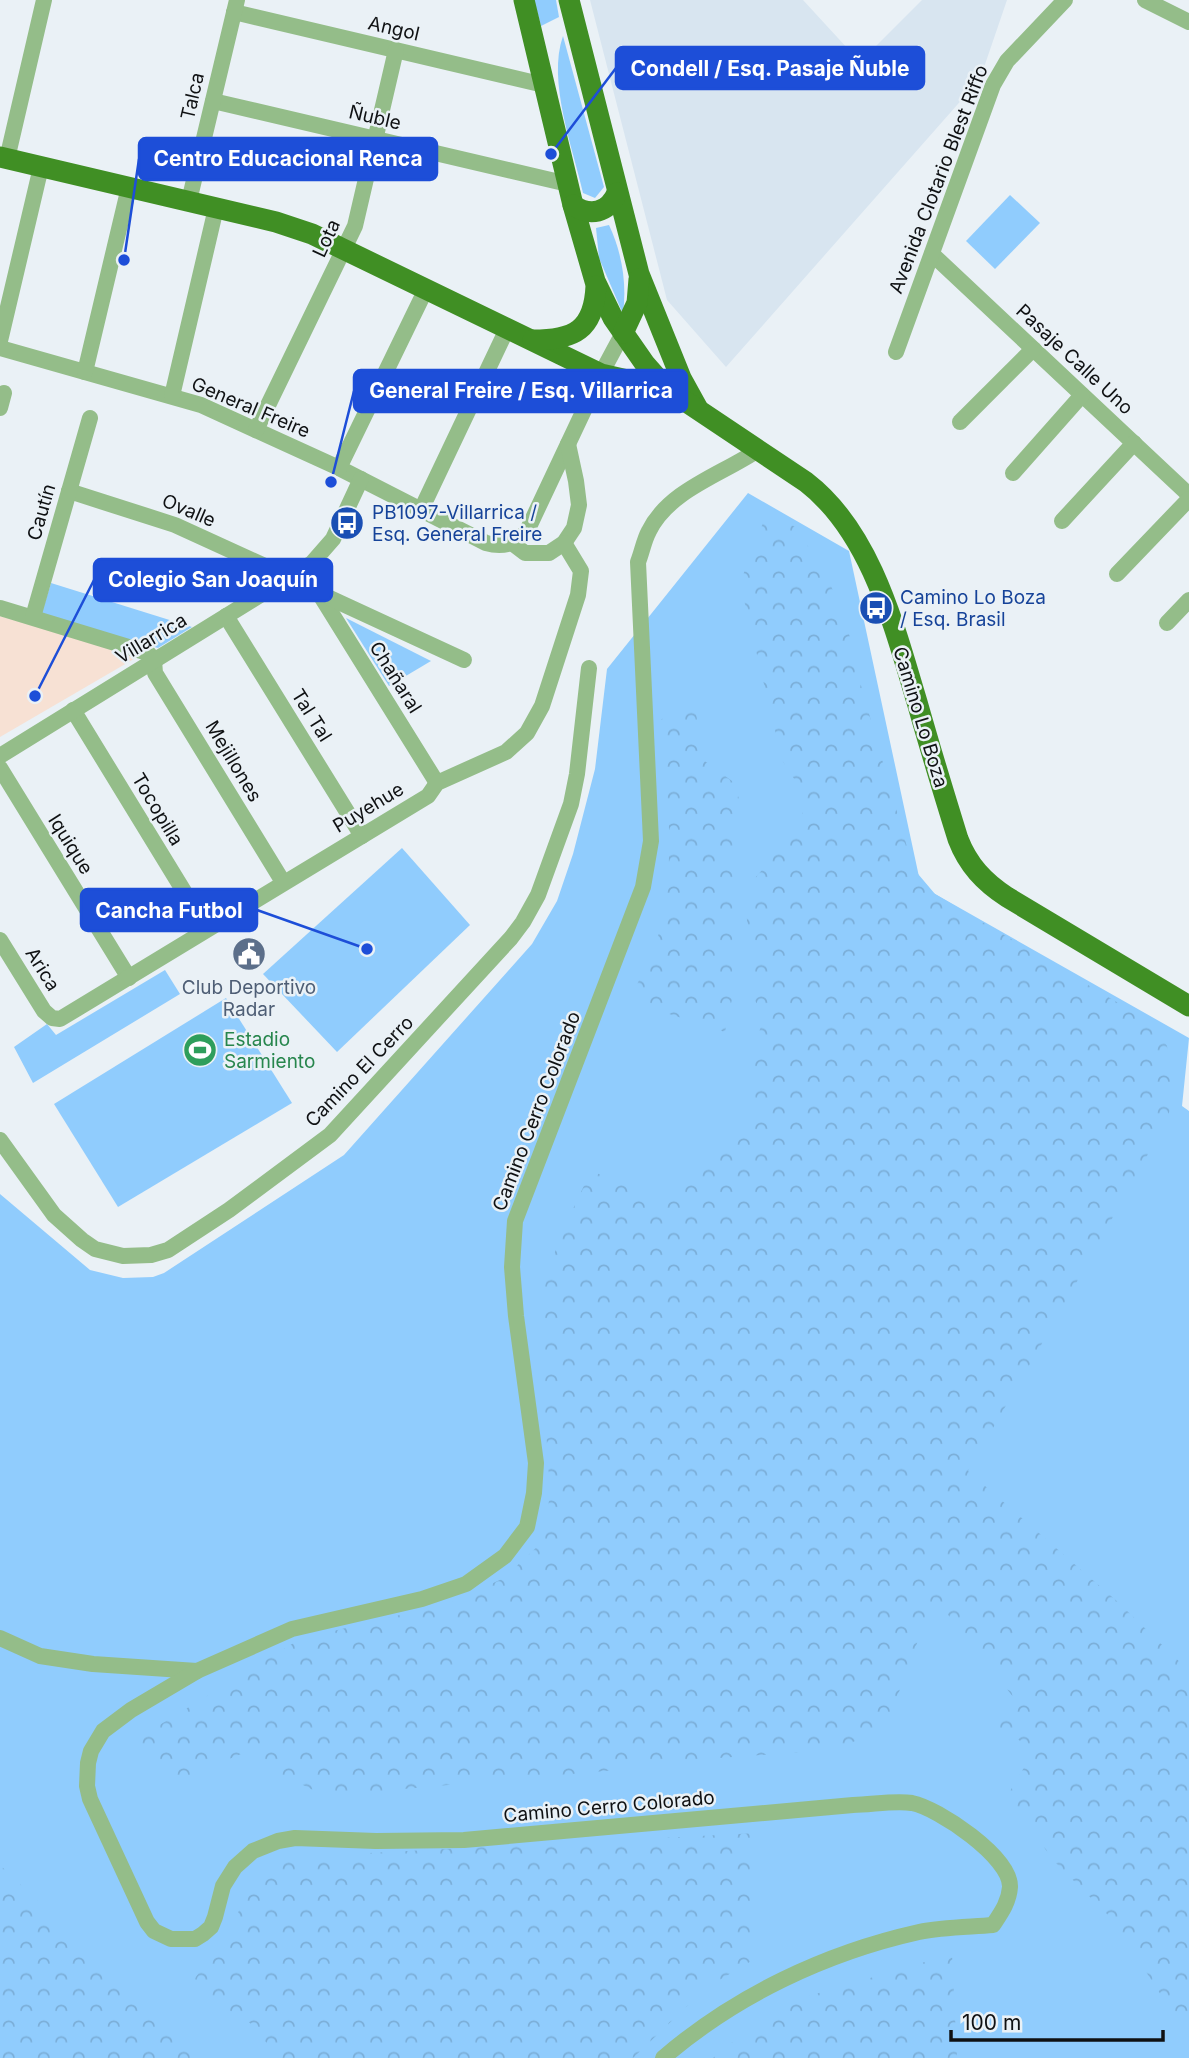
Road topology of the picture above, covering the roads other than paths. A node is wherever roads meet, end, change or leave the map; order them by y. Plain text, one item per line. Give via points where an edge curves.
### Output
1 (44, 0) edge
2 (524, 0) edge
3 (569, 0) edge
4 (1065, 0) edge
5 (1145, 0) edge
6 (235, 6) edge
7 (1189, 22) edge
8 (397, 50) junction
9 (544, 85) junction
10 (213, 101) junction
11 (376, 139) junction
12 (3, 158) edge
13 (41, 167) junction
14 (129, 187) junction
15 (617, 193) junction
16 (570, 195) junction
17 (189, 201) junction
18 (216, 208) junction
19 (345, 249) junction
20 (932, 254) junction
21 (639, 274) junction
22 (596, 284) junction
23 (426, 289) junction
24 (507, 329) junction
25 (623, 333) junction
26 (531, 340) junction
27 (0, 341) edge
28 (0, 348) edge
29 (1032, 349) junction
30 (896, 352) dead end
31 (85, 372) junction
32 (601, 374) junction
33 (667, 388) junction
34 (1082, 395) junction
35 (172, 396) junction
36 (703, 414) junction
37 (90, 418) dead end
38 (960, 422) dead end
39 (256, 430) junction
40 (1134, 443) junction
41 (568, 444) junction
42 (758, 450) junction
43 (339, 468) junction
44 (1013, 474) dead end
45 (360, 480) junction
46 (69, 491) junction
47 (1189, 497) edge
48 (421, 510) junction
49 (1062, 521) dead end
50 (512, 543) junction
51 (564, 543) junction
52 (304, 569) junction
53 (1116, 574) dead end
54 (289, 577) junction
55 (319, 593) junction
56 (1189, 600) edge
57 (0, 608) edge
58 (226, 616) junction
59 (33, 617) junction
60 (1167, 623) dead end
61 (154, 660) junction
62 (464, 660) dead end
63 (589, 668) dead end
64 (73, 710) junction
65 (0, 756) edge
66 (0, 768) edge
67 (437, 783) junction
68 (362, 836) junction
69 (283, 882) junction
70 (206, 929) junction
71 (0, 940) edge
72 (129, 978) junction
73 (1189, 1006) edge
74 (52, 1018) joint
75 (0, 1140) edge
76 (0, 1638) edge
77 (197, 1671) junction
78 (663, 2058) edge

1 - 12 street
2 - 9 main road
3 - 15 main road
4 - 20 street, Avenida Clotario Blest Riffo via 999,71
5 - 7 street
6 - 8 street, Angol
6 - 10 street, Talca
8 - 9 street, Angol
8 - 11 street, Lota
9 - 16 main road
10 - 11 street, Ñuble
10 - 17 street, Talca
11 - 16 street, Ñuble
11 - 19 street, Lota via 358,219
12 - 13 main road, Camino Lo Boza
13 - 14 main road, Camino Lo Boza
13 - 27 street
14 - 17 main road, Camino Lo Boza
14 - 31 street
15 - 16 main road via 610,205 597,212 584,211
15 - 21 main road
16 - 22 main road
17 - 18 main road, Camino Lo Boza
18 - 19 main road, Camino Lo Boza via 294,227
18 - 35 street
19 - 23 main road, Camino Lo Boza
19 - 39 street, Lota
20 - 29 street, Pasaje Calle Uno
20 - 30 street, Avenida Clotario Blest Riffo
21 - 25 main road via 637,303
21 - 36 main road via 681,378
22 - 25 main road
22 - 26 main road via 593,308 582,328 561,338
23 - 24 main road, Camino Lo Boza
23 - 43 street
24 - 26 main road, Camino Lo Boza
24 - 48 street
25 - 32 street
25 - 33 main road
26 - 32 main road, Camino Lo Boza
28 - 31 street, General Freire
29 - 34 street, Pasaje Calle Uno
29 - 38 street
31 - 35 street, General Freire
32 - 33 main road, Camino Lo Boza
32 - 41 street
33 - 36 main road, Camino Lo Boza
34 - 40 street, Pasaje Calle Uno
34 - 44 street
35 - 39 street, General Freire
36 - 42 main road, Camino Lo Boza
37 - 46 street, Cautín
39 - 43 street, General Freire
40 - 47 street, Pasaje Calle Uno
40 - 49 street
41 - 50 street via 527,531
41 - 51 street via 579,505 574,528
42 - 73 main road, Camino Lo Boza via 826,498 861,548 895,631 958,839 977,873 1007,897
42 - 77 street, Camino Cerro Colorado via 669,504 649,529 638,562 651,841 643,887 516,1221 512,1267 516,1316 536,1463 527,1527 505,1556 466,1584 422,1600 292,1629
43 - 45 street, General Freire
45 - 48 street, General Freire
45 - 52 street, Villarrica via 333,539
46 - 54 street, Ovalle via 175,525
46 - 59 street, Cautín
47 - 53 street
48 - 50 street, General Freire via 493,545
50 - 51 street, General Freire via 525,553 549,554
51 - 67 street, Puyehue via 580,570 578,595 542,706 527,733 506,752
52 - 54 street, Villarrica
52 - 55 street, Chañaral
54 - 58 street, Villarrica
55 - 62 street, Chañaral
55 - 67 street, Chañaral
56 - 60 street
57 - 59 street
58 - 61 street, Villarrica
58 - 68 street, Tal Tal
59 - 61 street via 142,649
61 - 64 street, Villarrica
61 - 69 street, Mejillones via 155,673
63 - 75 street, Camino El Cerro via 571,804 531,909 510,938 330,1135 168,1250 136,1257 95,1249 66,1228
64 - 65 street, Villarrica
64 - 70 street, Tocopilla
66 - 72 street, Iquique
67 - 68 street, Puyehue via 428,796
68 - 69 street, Puyehue
69 - 70 street, Puyehue
70 - 72 street, Puyehue
71 - 74 street, Arica
72 - 74 street, Puyehue via 61,1019
76 - 77 street, Camino Cerro Colorado via 40,1656
77 - 78 street, Camino Cerro Colorado via 103,1731 91,1751 87,1775 90,1799 147,1922 171,1939 195,1939 211,1927 223,1886 243,1858 264,1845 295,1838 464,1840 912,1803 941,1814 1004,1867 1010,1884 1006,1905 993,1925 920,1931 836,1956 763,1988 690,2034

